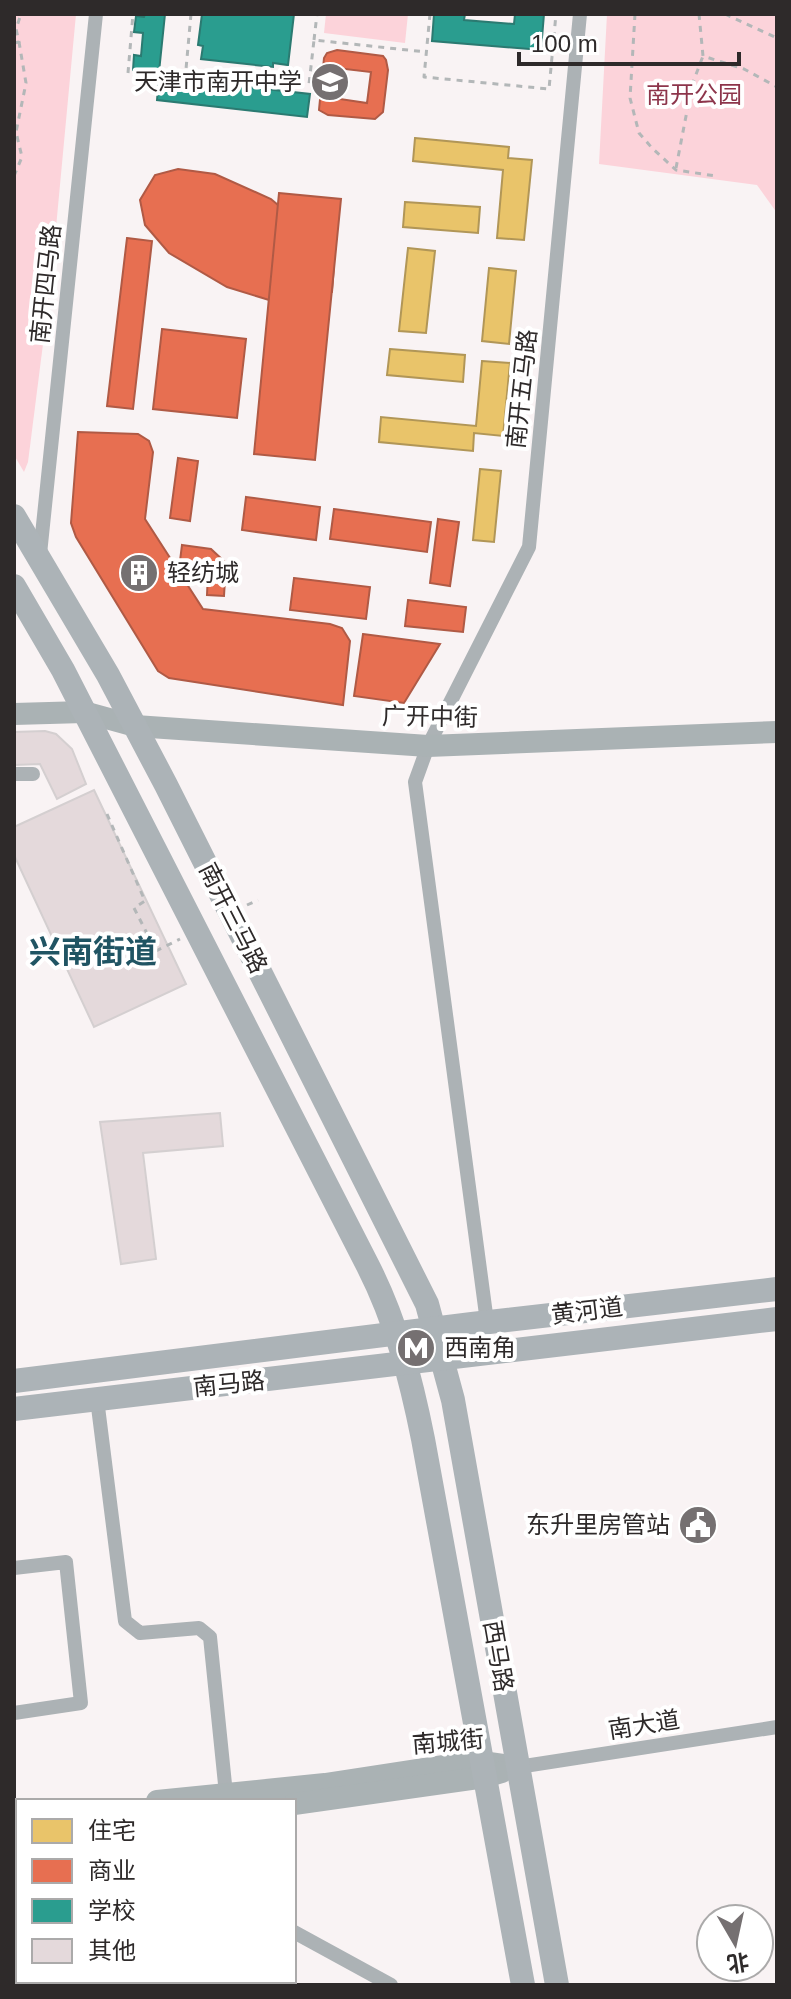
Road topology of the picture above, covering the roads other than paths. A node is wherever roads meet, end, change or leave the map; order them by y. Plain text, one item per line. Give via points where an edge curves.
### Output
1 (96, 14) edge
2 (580, 14) edge
3 (14, 516) edge
4 (39, 559) junction
5 (14, 586) edge
6 (84, 712) junction
7 (14, 714) edge
8 (135, 726) junction
9 (777, 732) edge
10 (428, 746) junction
11 (14, 774) edge
12 (33, 774) dead end
13 (777, 1289) edge
14 (777, 1319) edge
15 (487, 1322) junction
16 (435, 1329) junction
17 (397, 1333) junction
18 (443, 1360) junction
19 (406, 1365) junction
20 (14, 1381) edge
21 (97, 1399) junction
22 (14, 1409) edge
23 (14, 1568) edge
24 (14, 1713) edge
25 (777, 1727) edge
26 (518, 1767) junction
27 (484, 1769) junction
28 (226, 1794) junction
29 (177, 1799) edge
30 (296, 1804) edge
31 (296, 1933) edge
32 (391, 1985) edge
33 (523, 1985) edge
34 (557, 1985) edge

1 - 4 street, 南开四马路
2 - 10 street, 南开五马路 via 529,547
3 - 4 main road, 南开三马路
4 - 8 main road, 南开三马路
5 - 6 main road, 南开三马路
6 - 7 street, 广开中街
6 - 8 street, 广开中街
6 - 17 main road, 南开三马路 via 368,1266
8 - 10 street, 广开中街
8 - 16 main road, 南开三马路 via 410,1269
9 - 10 street, 广开中街
10 - 15 street, 南开五马路 via 415,782
11 - 12 street
13 - 15 main road, 黄河道
14 - 18 main road, 黄河道
15 - 16 main road, 黄河道
16 - 17 main road, 黄河道
16 - 18 main road, 西马路
17 - 19 main road, 南开三马路
17 - 20 main road, 南马路
18 - 19 main road, 南马路
18 - 26 main road, 西马路
19 - 21 main road, 南马路
19 - 27 main road, 西马路
21 - 22 main road, 南马路
21 - 28 street via 125,1621 140,1633 199,1628 210,1637
23 - 24 street via 66,1562 81,1703
25 - 26 street, 南大道
26 - 27 street, 南城街
26 - 34 main road, 西马路
27 - 28 street, 南城街
27 - 30 street, 南城街
27 - 33 main road, 西马路
28 - 29 street, 南城街
31 - 32 street

